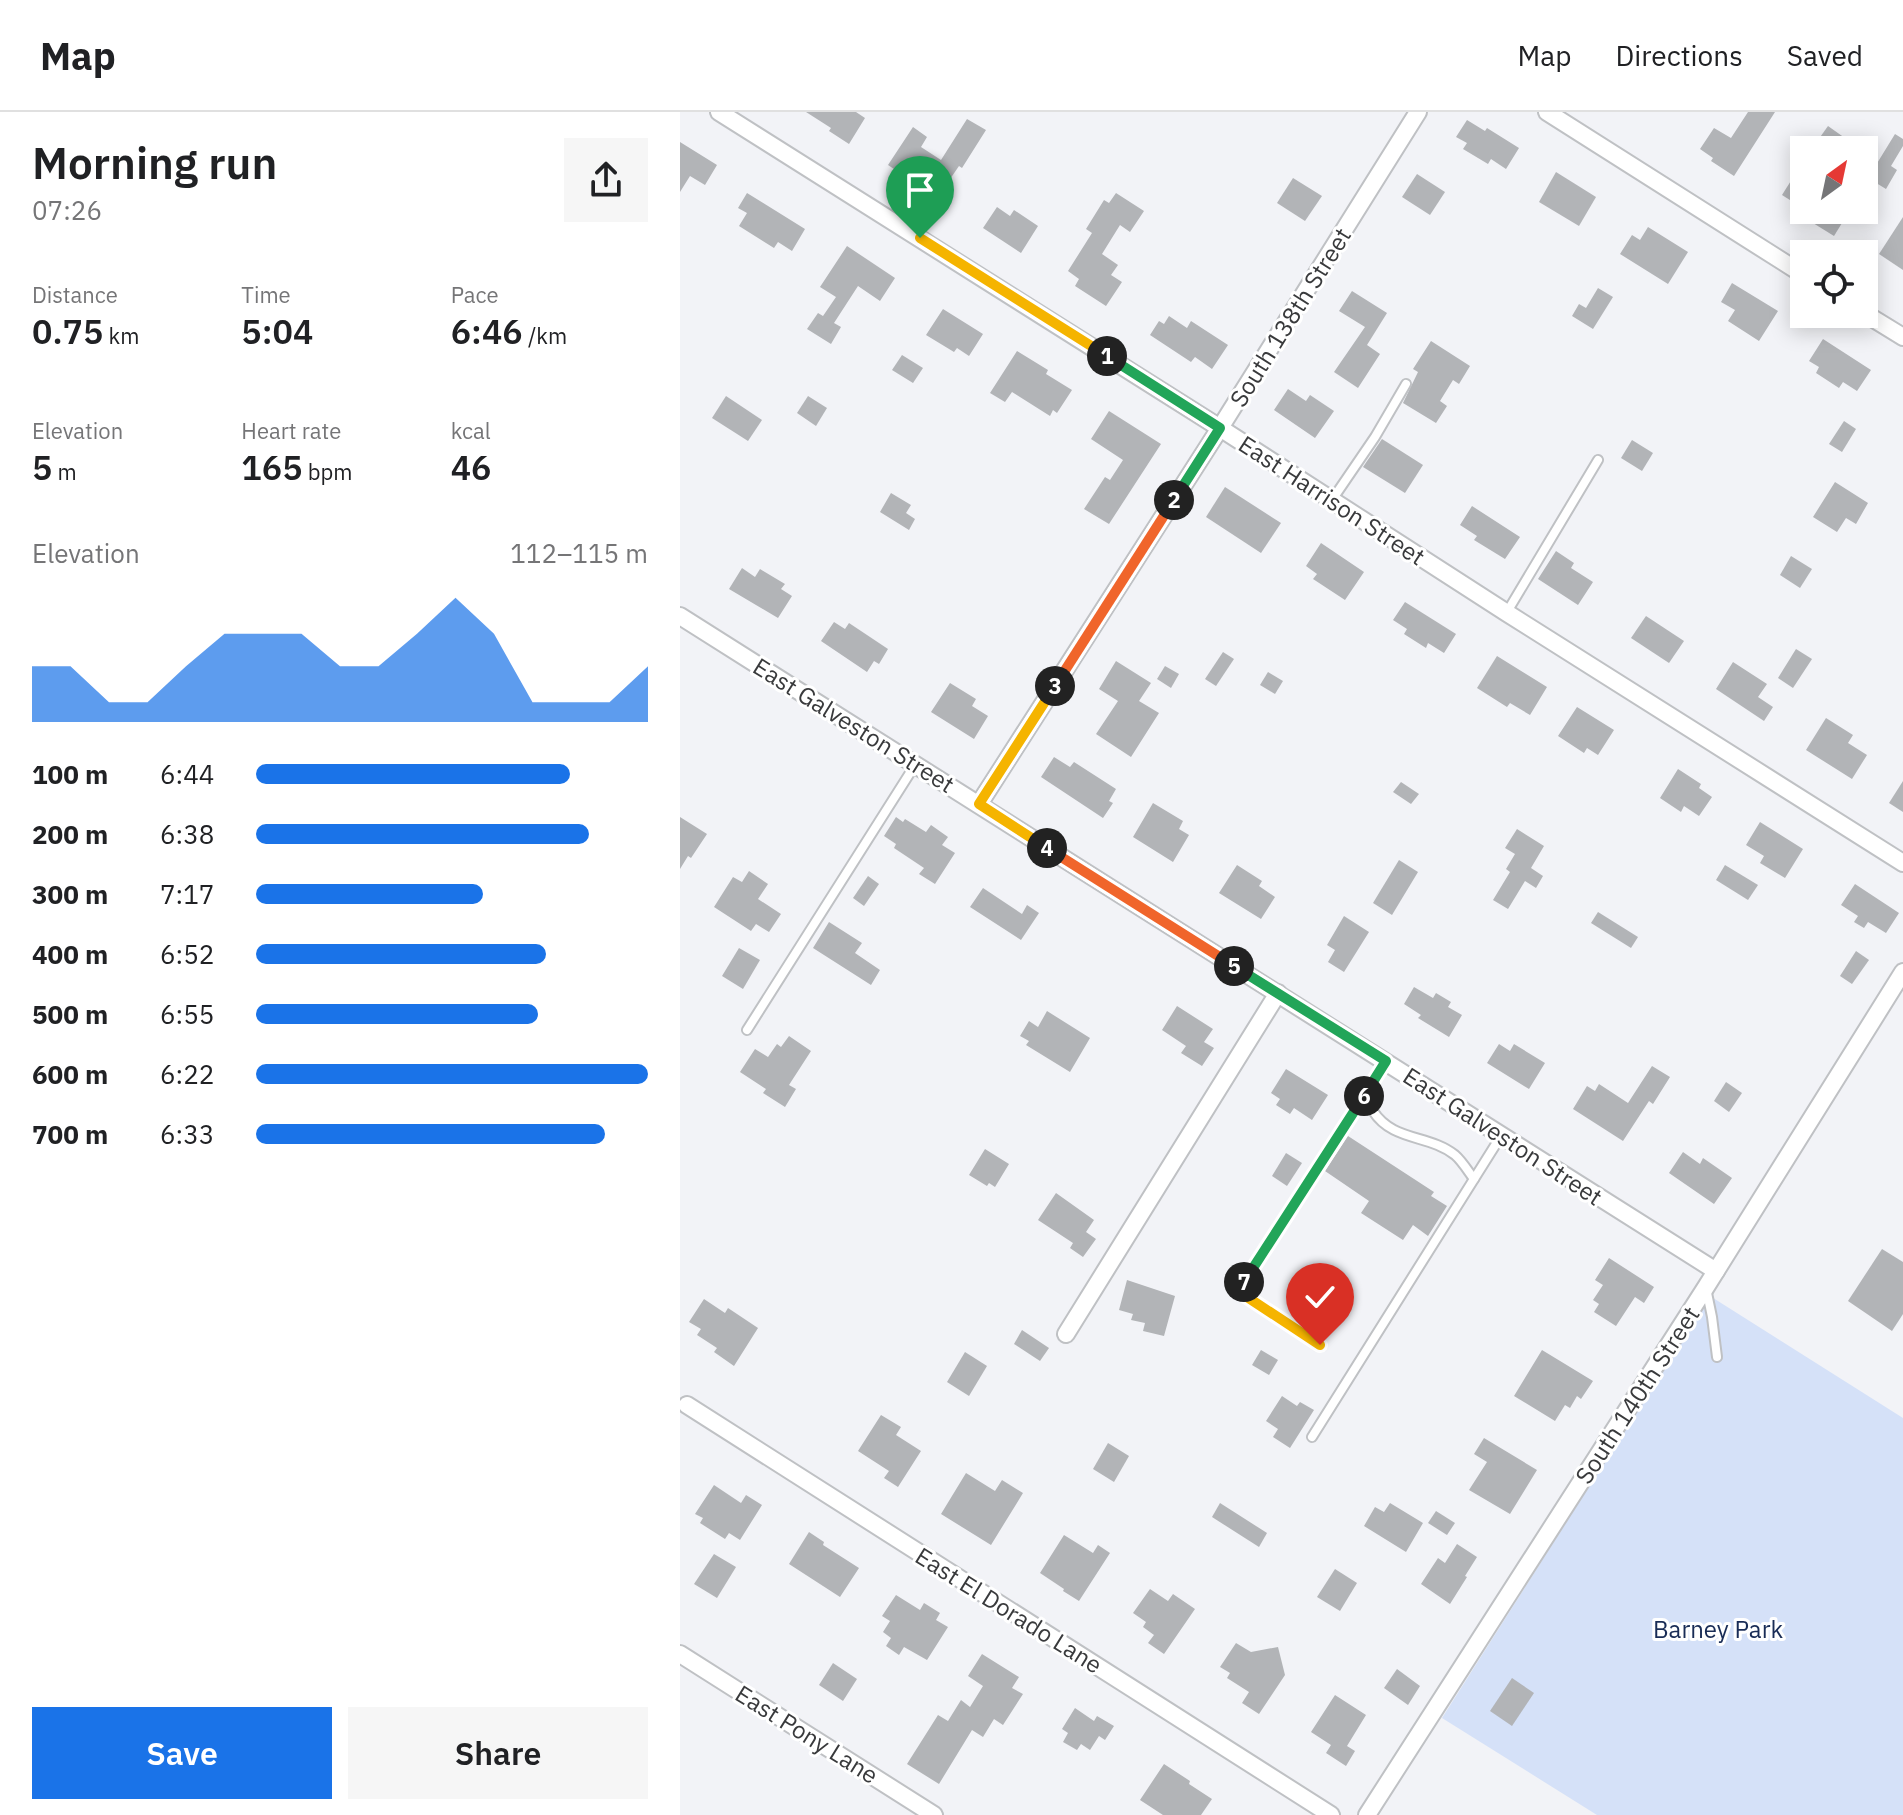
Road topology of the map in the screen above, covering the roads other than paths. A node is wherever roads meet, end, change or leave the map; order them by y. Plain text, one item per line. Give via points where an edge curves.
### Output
1 (719, 112) edge
2 (1418, 112) edge
3 (1547, 112) edge
4 (1790, 266) edge
5 (1878, 322) edge
6 (1903, 337) edge
7 (1406, 384) dead end
8 (1220, 428) junction
9 (1598, 460) dead end
10 (1332, 500) junction
11 (1507, 613) junction
12 (680, 616) edge
13 (915, 764) junction
14 (979, 804) junction
15 (1903, 863) edge
16 (1903, 972) edge
17 (1278, 993) junction
18 (747, 1030) dead end
19 (1386, 1061) junction
20 (1366, 1094) junction
21 (1501, 1136) junction
22 (1474, 1179) junction
23 (1716, 1271) junction
24 (1706, 1287) junction
25 (1066, 1334) dead end
26 (1320, 1345) dead end
27 (1717, 1357) dead end
28 (687, 1405) dead end
29 (1312, 1437) dead end
30 (680, 1654) edge
31 (934, 1815) edge
32 (1331, 1815) edge
33 (1367, 1815) edge

1 - 8 street, East Harrison Street
2 - 8 street, South 138th Street
3 - 4 street
5 - 6 street
7 - 10 lane
8 - 10 street, East Harrison Street
8 - 14 street, South 138th Street
9 - 11 lane
10 - 11 street, East Harrison Street
11 - 15 street, East Harrison Street
12 - 13 street, East Galveston Street
13 - 14 street, East Galveston Street
13 - 18 lane
14 - 17 street, East Galveston Street
16 - 23 street, South 140th Street
17 - 19 street, East Galveston Street
17 - 25 street
19 - 20 lane
19 - 21 street, East Galveston Street
20 - 22 lane via 1389,1127 1455,1155
20 - 26 lane via 1238,1291
21 - 22 lane
21 - 23 street, East Galveston Street
22 - 29 lane
23 - 24 street, South 140th Street
24 - 27 lane
24 - 33 street, South 140th Street
28 - 32 street, East El Dorado Lane
30 - 31 street, East Pony Lane

